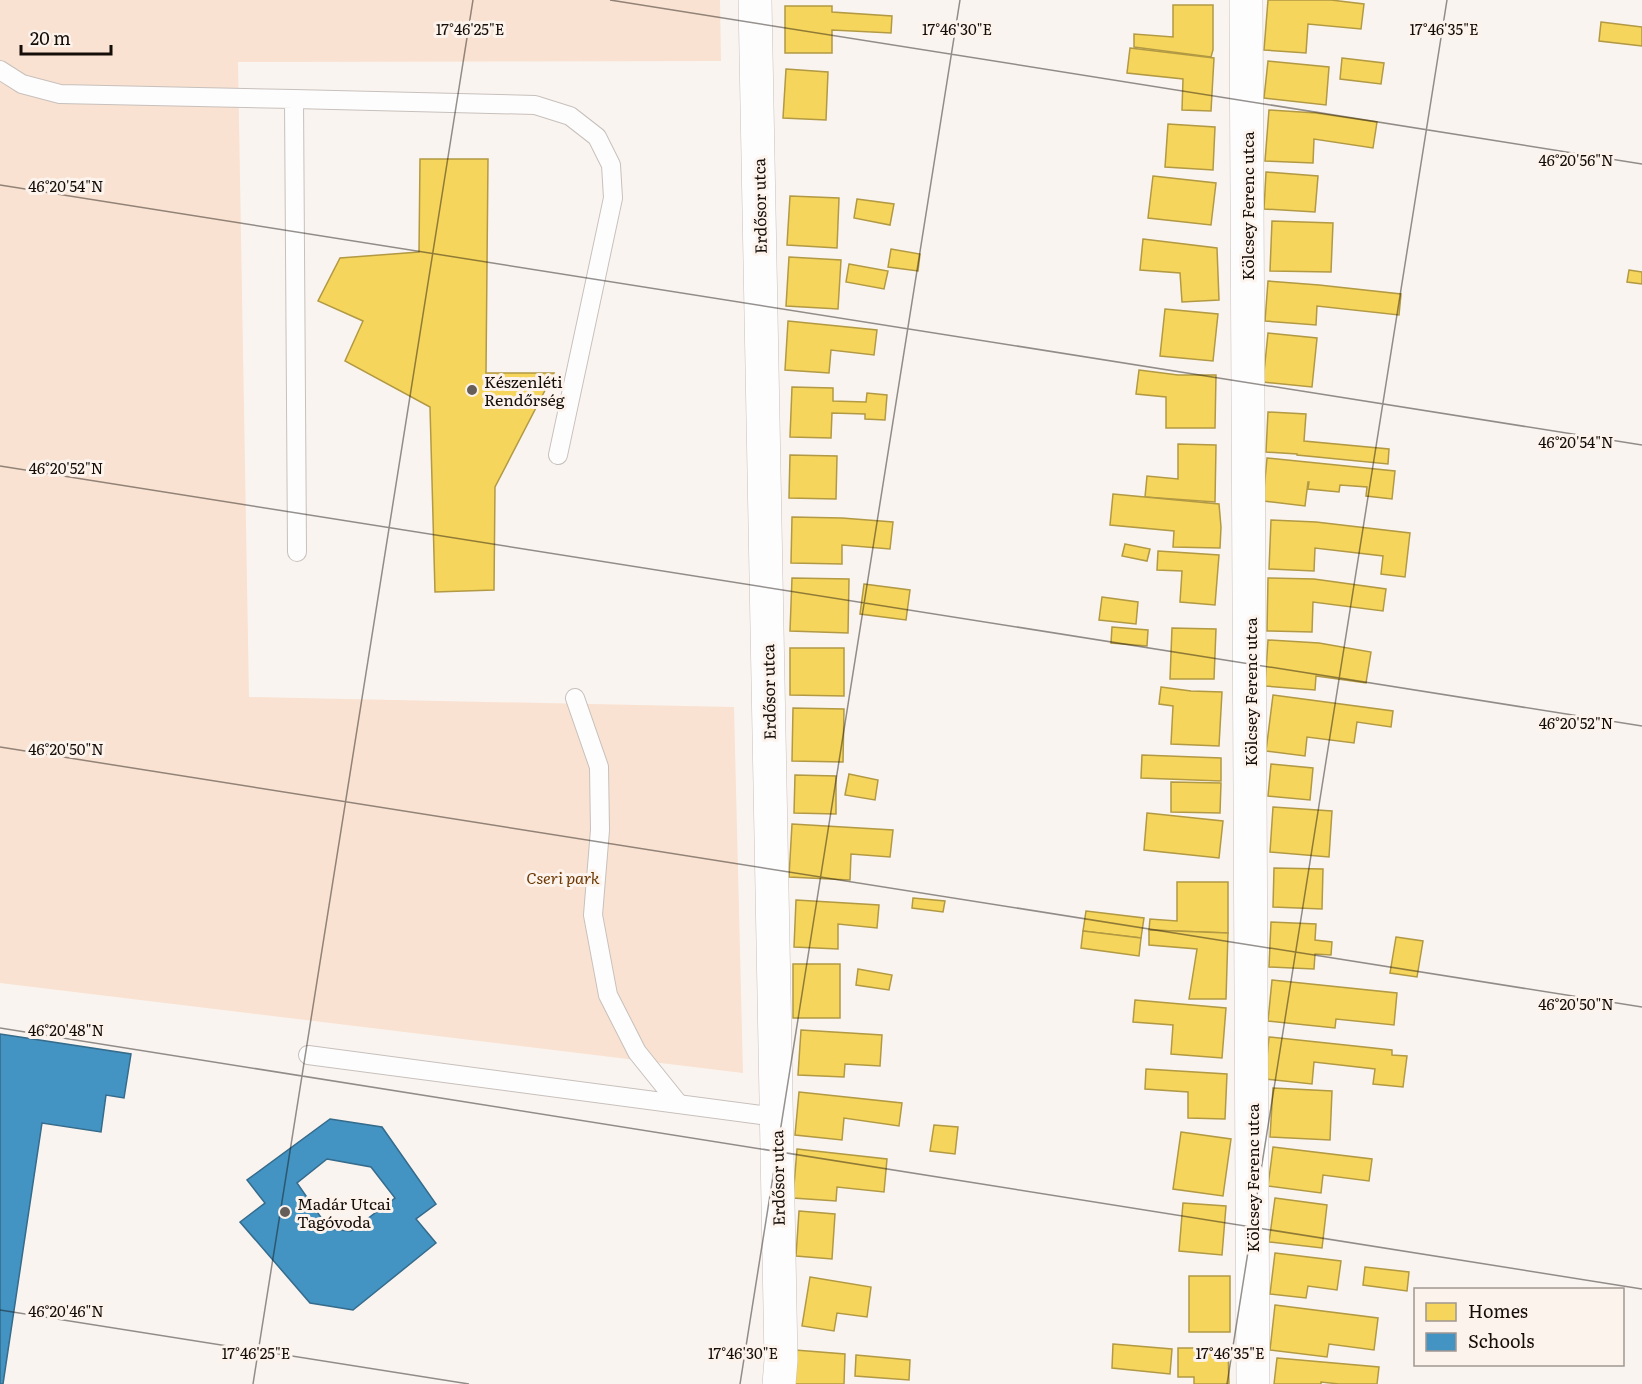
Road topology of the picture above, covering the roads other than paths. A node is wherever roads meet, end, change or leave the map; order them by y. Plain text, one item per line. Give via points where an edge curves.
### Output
1 (755, 0) edge
2 (1246, 0) edge
3 (0, 70) edge
4 (294, 99) junction
5 (558, 454) dead end
6 (297, 552) dead end
7 (574, 698) dead end
8 (308, 1055) dead end
9 (678, 1103) junction
10 (776, 1117) junction
11 (779, 1384) edge
12 (1253, 1384) edge

1 - 10 street, Erdősor utca
2 - 12 street, Kölcsey Ferenc utca
3 - 4 lane via 22,84 60,94
4 - 5 lane via 535,105 570,116 597,137 611,165 613,198
4 - 6 lane
7 - 9 lane via 599,767 600,830 593,915 608,994 637,1052
8 - 9 lane
9 - 10 lane
10 - 11 street, Erdősor utca

